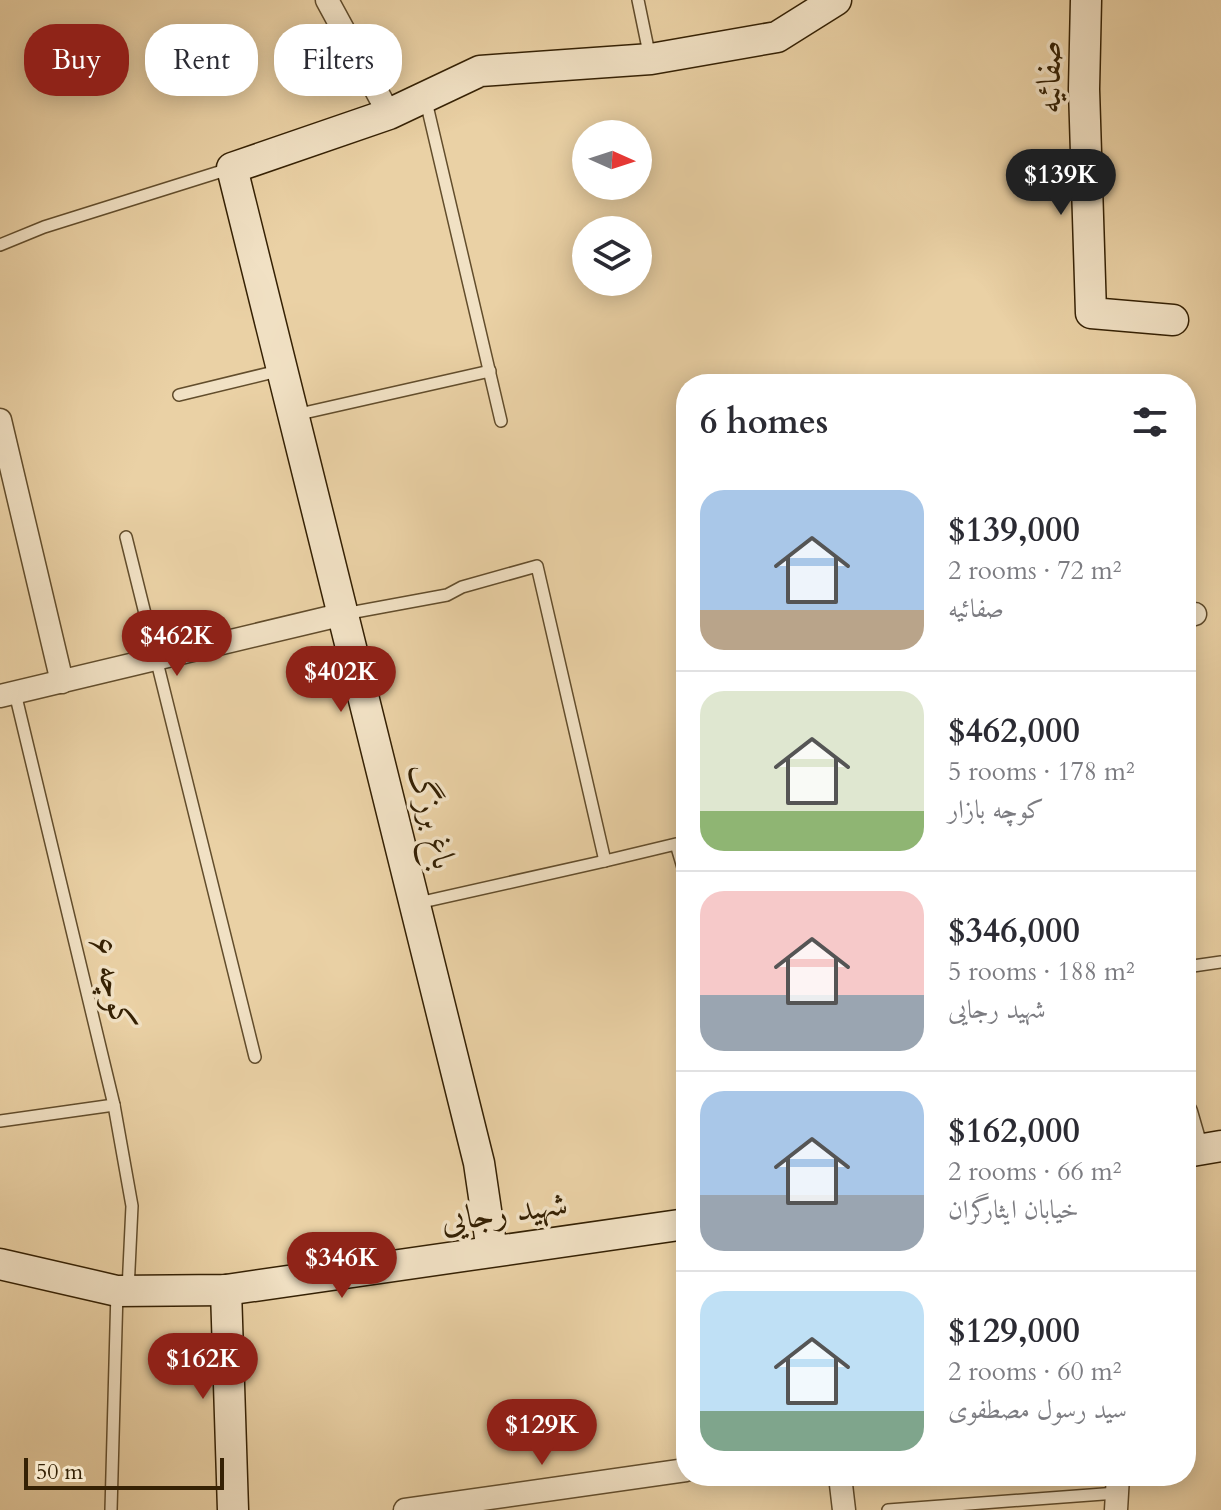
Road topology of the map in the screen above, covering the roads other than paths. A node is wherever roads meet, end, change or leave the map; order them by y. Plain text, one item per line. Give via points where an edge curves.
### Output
1 (327, 0) edge
2 (638, 0) edge
3 (836, 0) edge
4 (1086, 0) edge
5 (651, 59) junction
6 (425, 97) junction
7 (389, 114) junction
8 (232, 168) junction
9 (0, 245) edge
10 (1173, 320) dead end
11 (282, 370) junction
12 (490, 371) junction
13 (179, 395) dead end
14 (294, 416) junction
15 (0, 420) edge
16 (501, 421) dead end
17 (126, 537) dead end
18 (344, 614) junction
19 (157, 659) junction
20 (62, 682) junction
21 (8, 694) edge
22 (676, 844) edge
23 (605, 861) junction
24 (415, 904) junction
25 (1221, 962) edge
26 (1196, 966) edge
27 (255, 1057) dead end
28 (114, 1105) junction
29 (0, 1121) edge
30 (676, 1225) edge
31 (492, 1251) junction
32 (0, 1264) edge
33 (122, 1290) junction
34 (226, 1290) junction
35 (676, 1471) edge
36 (841, 1486) edge
37 (1117, 1493) edge
38 (111, 1510) edge
39 (233, 1510) edge
40 (405, 1510) edge
41 (844, 1510) edge
42 (888, 1510) edge

1 - 7 street
2 - 5 lane
3 - 5 street via 777,37
4 - 10 street, صفائیه via 1091,313
5 - 6 street via 480,71
6 - 7 street
6 - 12 lane
7 - 8 street
8 - 9 lane
8 - 11 street, باغ برزگ
11 - 13 lane
11 - 14 street, باغ برزگ
12 - 14 lane
12 - 16 lane
14 - 18 street, باغ برزگ
15 - 20 street
17 - 19 lane
18 - 19 street
18 - 23 lane via 447,595 537,566
18 - 24 street, باغ برزگ
19 - 20 street
19 - 27 lane
20 - 21 street
21 - 28 lane, کوچه ۶
22 - 23 lane
23 - 24 lane
24 - 31 street, باغ برزگ via 479,1163
25 - 26 lane
28 - 29 lane
28 - 33 lane, کوچه ۶ via 132,1206
30 - 31 street, شهید رجایی
31 - 34 street, شهید رجایی
32 - 33 street, شهید رجایی
33 - 34 street, شهید رجایی
33 - 38 lane, کوچه ۶
34 - 39 street
35 - 40 street
36 - 41 street
37 - 42 lane

